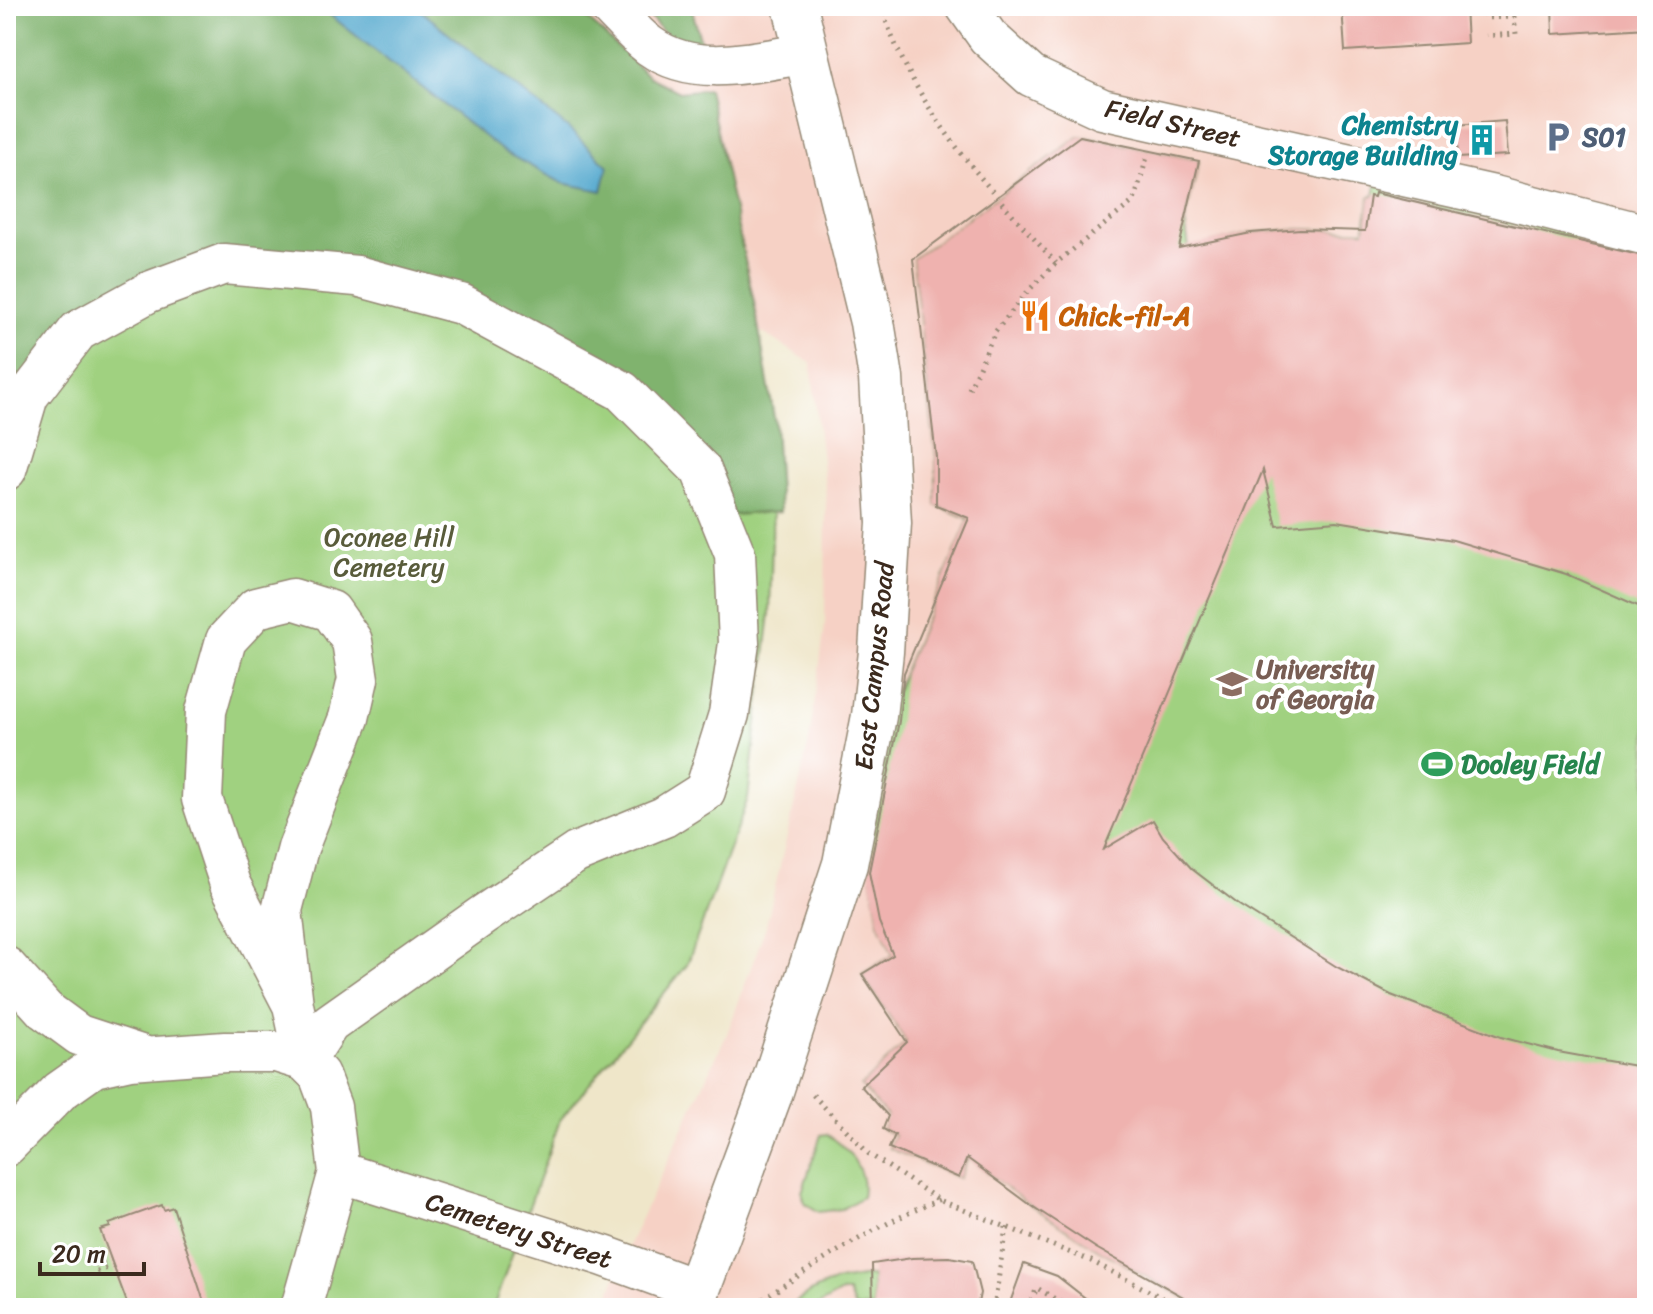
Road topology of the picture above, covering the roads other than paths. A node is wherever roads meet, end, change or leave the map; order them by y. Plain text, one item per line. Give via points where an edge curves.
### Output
1 (609, 6) edge
2 (795, 6) edge
3 (966, 6) edge
4 (808, 53) junction
5 (1647, 235) edge
6 (6, 470) edge
7 (6, 967) edge
8 (293, 1005) junction
9 (45, 1010) junction
10 (146, 1057) junction
11 (305, 1061) junction
12 (60, 1091) junction
13 (6, 1146) edge
14 (339, 1172) junction
15 (694, 1299) edge
16 (301, 1308) edge

1 - 4 street via 650,46 681,62 715,66
2 - 4 main road, East Campus Road
3 - 5 street, Field Street via 988,37 1031,76 1102,109
4 - 15 main road, East Campus Road via 881,378 889,523 881,652 845,864 770,1094
6 - 11 street via 28,396 78,331 149,292 224,264 357,276 461,304 622,391 701,470 735,554 739,643 729,714 705,791 664,817 576,853 482,916 329,1024
7 - 9 street
8 - 8 street via 282,910 298,848 349,718 358,679 352,641 331,611 293,599 256,608 226,640 206,711 202,799 230,884
8 - 11 street
9 - 10 street via 79,1035
9 - 12 street via 60,1054
10 - 11 street via 276,1052
10 - 12 street via 94,1067
11 - 14 street via 319,1075 331,1107
12 - 13 street
14 - 15 street, Cemetery Street via 604,1256
14 - 16 street

